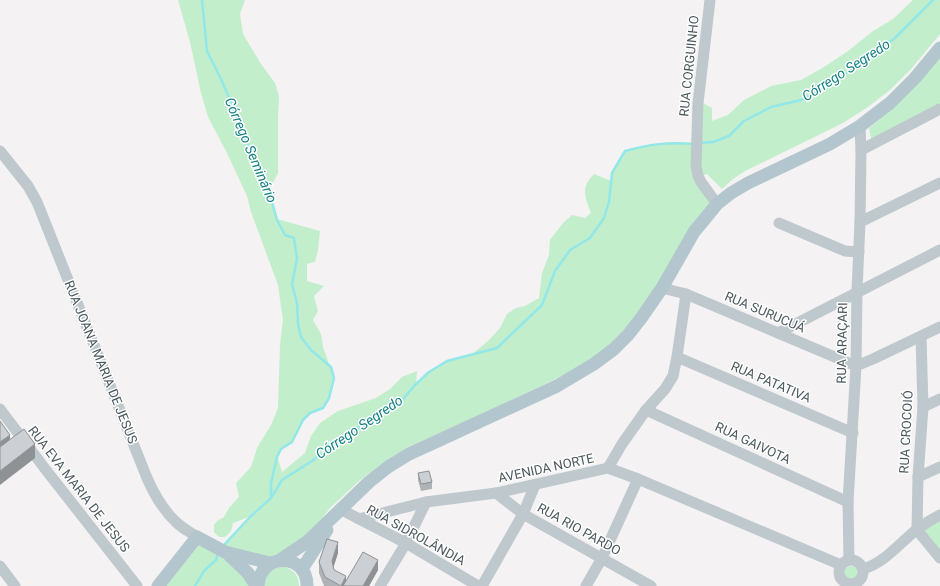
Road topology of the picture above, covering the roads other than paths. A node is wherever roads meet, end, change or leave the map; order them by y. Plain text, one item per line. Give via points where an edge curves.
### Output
1 (710, 0) edge
2 (940, 48) edge
3 (940, 109) edge
4 (860, 126) junction
5 (0, 150) edge
6 (861, 150) junction
7 (940, 183) edge
8 (717, 204) junction
9 (860, 222) junction
10 (779, 223) dead end
11 (940, 250) edge
12 (859, 252) junction
13 (662, 288) junction
14 (857, 291) junction
15 (686, 294) junction
16 (940, 327) edge
17 (778, 333) junction
18 (921, 336) junction
19 (677, 358) junction
20 (856, 366) junction
21 (940, 399) edge
22 (923, 407) junction
23 (0, 409) edge
24 (646, 410) junction
25 (853, 433) junction
26 (940, 467) edge
27 (608, 468) junction
28 (918, 477) junction
29 (638, 479) junction
30 (535, 485) junction
31 (496, 494) junction
32 (426, 502) junction
33 (848, 502) junction
34 (339, 511) junction
35 (523, 514) junction
36 (940, 515) edge
37 (360, 519) junction
38 (917, 530) junction
39 (197, 537) junction
40 (406, 543) junction
41 (220, 549) junction
42 (602, 558) junction
43 (940, 558) edge
44 (275, 561) junction
45 (845, 563) junction
46 (0, 566) edge
47 (302, 569) junction
48 (863, 569) junction
49 (838, 583) edge
50 (309, 585) edge
51 (15, 586) edge
52 (137, 586) edge
53 (158, 586) edge
54 (257, 586) edge
55 (380, 586) edge
56 (478, 586) edge
57 (482, 586) edge
58 (586, 586) edge
59 (651, 586) edge

1 - 8 street, RUA CORGUINHO via 695,152 698,176
2 - 4 main road via 890,103
3 - 6 street
4 - 6 street, RUA ARAÇARI
4 - 8 main road via 830,144 748,183
5 - 39 street, RUA JOANA MARIA DE JESUS via 37,202 154,494 177,523
6 - 9 street, RUA ARAÇARI
7 - 9 street
8 - 13 main road via 694,232
9 - 12 street, RUA ARAÇARI
10 - 12 street via 845,251
11 - 14 street
12 - 14 street, RUA ARAÇARI
13 - 15 street, RUA SURUCUÁ
13 - 34 main road via 628,335 594,364 556,386 409,454 369,482
14 - 17 street
14 - 20 street, RUA ARAÇARI
15 - 17 street, RUA SURUCUÁ
15 - 19 street
16 - 18 street
17 - 20 street, RUA SURUCUÁ
18 - 20 street
18 - 22 street, RUA CROCOIÓ
19 - 24 street via 673,376
19 - 25 street, RUA PATATIVA
20 - 25 street, RUA ARAÇARI
21 - 22 street
22 - 28 street, RUA CROCOIÓ
23 - 52 street, RUA EVA MARIA DE JESUS
24 - 27 street
24 - 33 street, RUA GAIVOTA
25 - 33 street, RUA ARAÇARI
26 - 28 street
27 - 29 street, AVENIDA NORTE
27 - 30 street, AVENIDA NORTE
28 - 38 street, RUA CROCOIÓ
29 - 42 street
29 - 45 street, AVENIDA NORTE
30 - 31 street, AVENIDA NORTE
30 - 35 street
31 - 32 street, AVENIDA NORTE
31 - 35 street, RUA RIO PARDO
32 - 37 street, AVENIDA NORTE
32 - 40 street
33 - 45 street, RUA ARAÇARI
34 - 37 street, RUA SIDROLÂNDIA
34 - 44 main road via 308,542
34 - 47 main road
35 - 42 street, RUA RIO PARDO
35 - 57 street
36 - 38 street
37 - 40 street, RUA SIDROLÂNDIA
38 - 43 street
38 - 48 street via 883,559
39 - 41 main road, RUA JOANA MARIA DE JESUS
39 - 53 main road
40 - 55 street
40 - 56 street, RUA SIDROLÂNDIA
41 - 44 main road, RUA JOANA MARIA DE JESUS
41 - 54 main road, RUA JOANA MARIA DE JESUS via 241,565
42 - 58 street
42 - 59 street, RUA RIO PARDO
44 - 47 main road, RUA JOANA MARIA DE JESUS via 288,561
44 - 54 main road via 263,569
45 - 48 street via 855,561
45 - 49 street via 839,570
46 - 51 street
47 - 50 main road
48 - 49 street via 863,576 859,581 853,584

